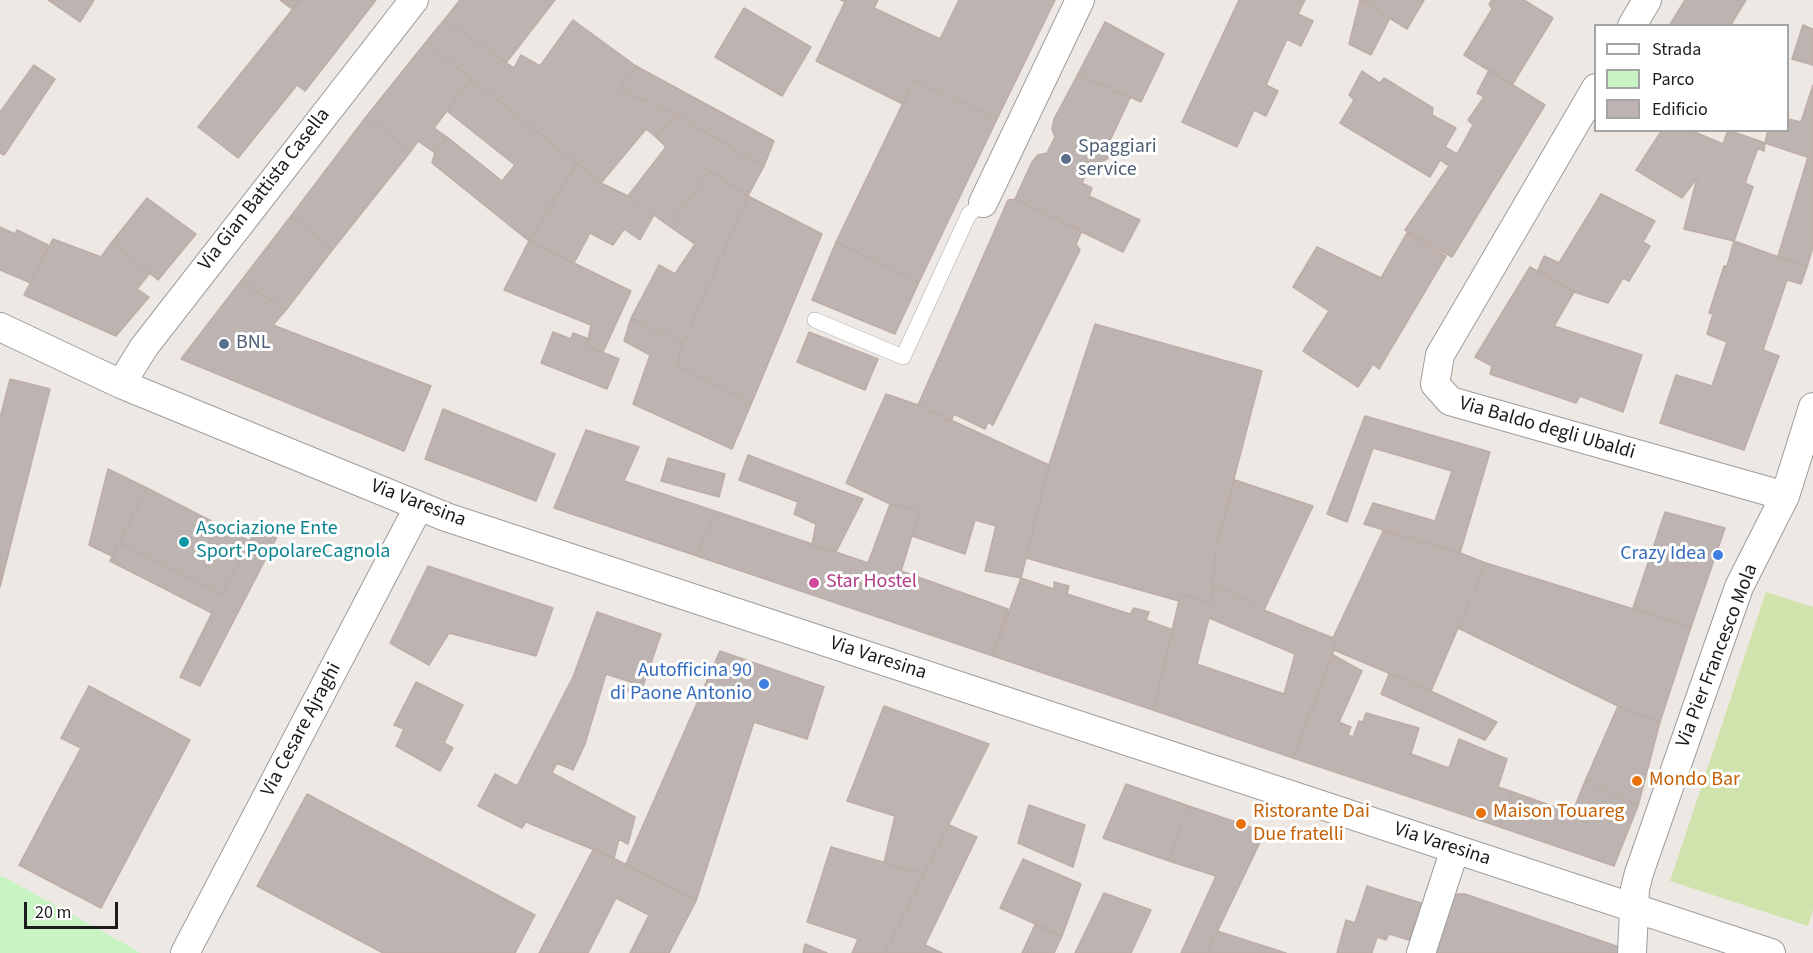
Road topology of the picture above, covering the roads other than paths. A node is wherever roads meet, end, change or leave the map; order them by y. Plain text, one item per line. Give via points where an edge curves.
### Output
1 (414, 0) edge
2 (1080, 0) edge
3 (1647, 0) edge
4 (1633, 24) edge
5 (1594, 91) edge
6 (983, 203) joint
7 (815, 320) dead end
8 (0, 327) edge
9 (121, 384) junction
10 (1813, 407) edge
11 (1785, 496) junction
12 (419, 506) junction
13 (1455, 849) junction
14 (1635, 908) junction
15 (185, 953) edge
16 (1421, 953) edge
17 (1632, 953) edge
18 (1771, 953) edge

1 - 9 street, Via Gian Battista Casella via 144,347
2 - 6 street
3 - 4 street
5 - 11 street, Via Baldo degli Ubaldi via 1440,356 1435,384 1450,401
6 - 7 lane via 969,214 903,357
8 - 9 street, Via Varesina
9 - 12 street, Via Varesina
10 - 11 street, Via Pier Francesco Mola
11 - 14 street, Via Pier Francesco Mola via 1739,587 1639,873
12 - 13 street, Via Varesina
12 - 15 street, Via Cesare Ajraghi
13 - 14 street, Via Varesina
13 - 16 street
14 - 17 street, Via Pier Francesco Mola
14 - 18 street, Via Varesina

